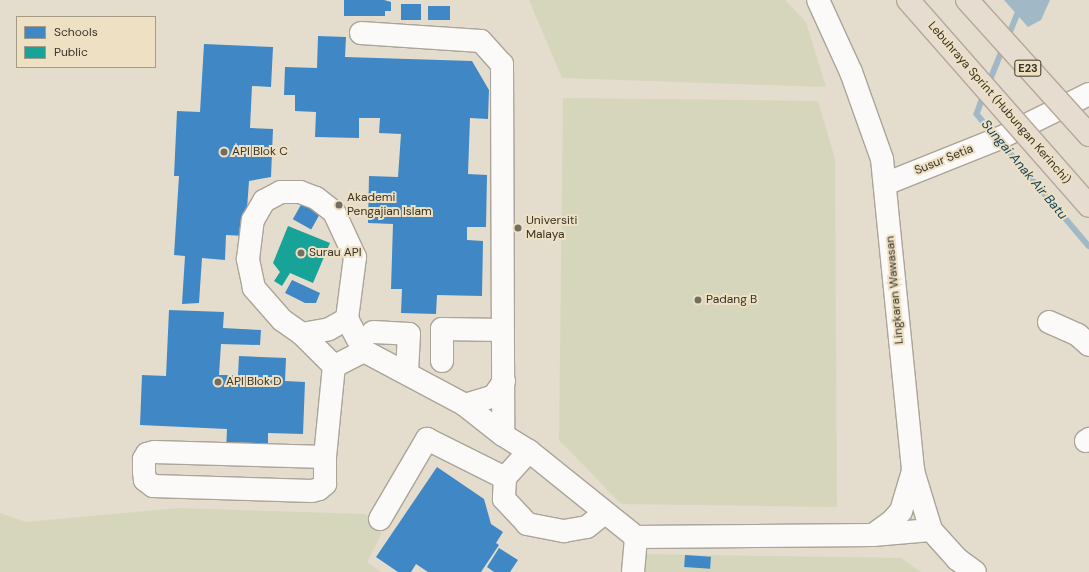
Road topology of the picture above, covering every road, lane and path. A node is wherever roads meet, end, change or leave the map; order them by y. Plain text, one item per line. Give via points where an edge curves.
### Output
1 (818, 0) edge
2 (908, 0) edge
3 (968, 0) edge
4 (361, 33) dead end
5 (1089, 94) edge
6 (1089, 135) edge
7 (885, 184) junction
8 (1089, 206) edge
9 (347, 318) junction
10 (1049, 322) dead end
11 (501, 330) junction
12 (302, 334) junction
13 (369, 342) junction
14 (1089, 345) edge
15 (442, 361) dead end
16 (334, 366) junction
17 (407, 373) junction
18 (504, 381) junction
19 (465, 405) junction
20 (503, 435) junction
21 (529, 451) junction
22 (324, 457) junction
23 (913, 471) junction
24 (505, 478) junction
25 (604, 513) junction
26 (380, 519) dead end
27 (931, 530) junction
28 (873, 535) junction
29 (636, 537) junction
30 (957, 558) junction
31 (633, 572) edge
32 (975, 572) edge

1 - 7 street, Lingkaran Wawasan via 851,72 882,159
2 - 8 highway, Lebuhraya Sprint (Hubungan Kerinchi), bridge
3 - 6 highway, E23, bridge
4 - 11 street via 481,41 502,64
5 - 7 street, Susur Setia via 993,140
7 - 23 street, Lingkaran Wawasan
9 - 12 street via 329,329
9 - 12 street via 355,257 344,228 334,212 316,198 300,192 281,192 264,201 253,220 248,259 254,288 282,320
9 - 13 street
10 - 14 street via 1078,335
11 - 15 street via 442,329
11 - 18 street
12 - 16 street
13 - 16 street
13 - 17 street
13 - 17 street via 409,334
16 - 22 street
17 - 19 street
18 - 19 street via 494,396
18 - 20 street
19 - 20 street
20 - 21 street
21 - 24 street
21 - 25 street
22 - 22 street via 154,452 147,454 144,459 144,472 146,480 153,486 312,491 325,484
23 - 27 street, Lingkaran Wawasan
23 - 28 street via 901,511
24 - 25 street via 504,499 527,524 564,531 587,527
24 - 26 street via 427,439
25 - 29 street
27 - 28 street
27 - 30 street, Lingkaran Wawasan
28 - 29 street
28 - 30 street
29 - 31 street
30 - 32 street, Lingkaran Wawasan

